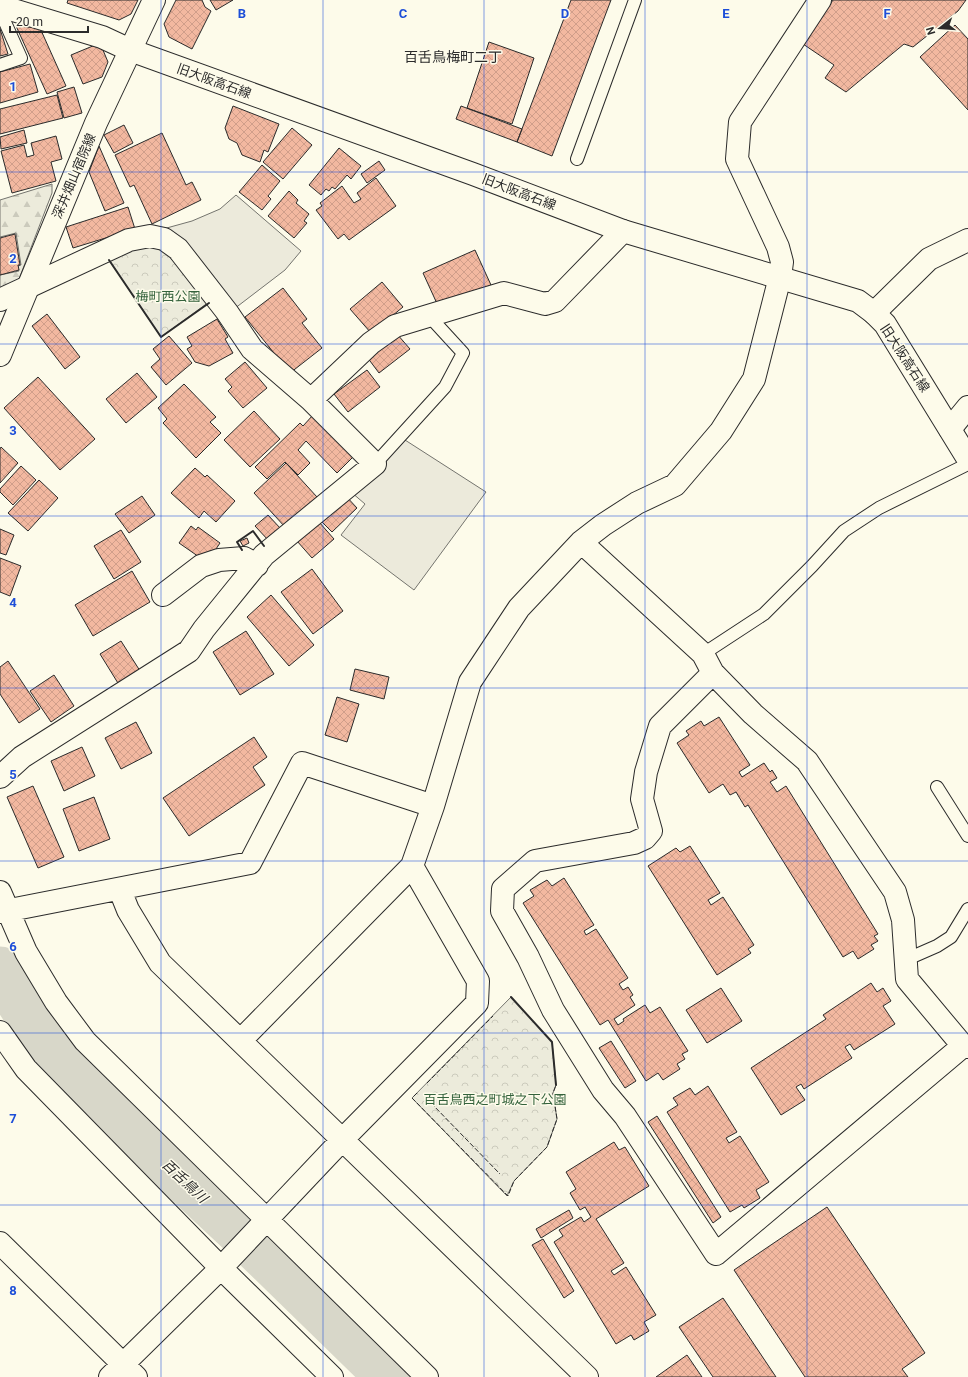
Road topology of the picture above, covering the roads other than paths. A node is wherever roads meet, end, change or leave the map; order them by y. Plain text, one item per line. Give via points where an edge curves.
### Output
1 (154, 0) edge
2 (635, 0) edge
3 (820, 0) edge
4 (0, 6) edge
5 (0, 12) edge
6 (130, 50) junction
7 (0, 65) edge
8 (577, 159) dead end
9 (623, 231) junction
10 (968, 240) edge
11 (780, 277) junction
12 (27, 289) junction
13 (0, 300) edge
14 (874, 313) junction
15 (430, 317) junction
16 (0, 355) edge
17 (312, 400) junction
18 (968, 407) edge
19 (950, 429) junction
20 (968, 459) edge
21 (375, 464) junction
22 (968, 464) edge
23 (581, 542) junction
24 (257, 565) junction
25 (163, 596) dead end
26 (708, 663) junction
27 (0, 777) edge
28 (937, 787) dead end
29 (433, 806) junction
30 (968, 836) edge
31 (412, 866) junction
32 (120, 890) junction
33 (3, 904) edge
34 (968, 909) edge
35 (905, 960) junction
36 (0, 1032) edge
37 (241, 1040) junction
38 (966, 1046) edge
39 (343, 1139) junction
40 (263, 1224) junction
41 (0, 1243) edge
42 (225, 1263) junction
43 (123, 1373) edge
44 (332, 1377) edge
45 (427, 1377) edge
46 (587, 1377) edge

1 - 6 street, 深井畑山宿院線
2 - 8 lane
3 - 11 street via 740,122 737,158 778,247 782,262
4 - 6 street, 旧大阪高石線 via 95,35
5 - 7 lane via 21,58
6 - 9 street, 旧大阪高石線
6 - 12 street, 深井畑山宿院線 via 96,123
9 - 11 street, 旧大阪高石線
9 - 15 street via 555,301 545,304 504,292
10 - 14 street via 929,259
11 - 14 street, 旧大阪高石線 via 858,301
11 - 23 street via 754,379 721,431 675,484 637,503
12 - 13 street
12 - 16 street, 深井畑山宿院線
12 - 17 street via 129,240 150,236 164,239 178,249 252,349
14 - 19 street, 旧大阪高石線 via 885,324
15 - 17 street via 395,326 371,343
15 - 21 lane via 463,353 445,387
17 - 21 street
18 - 19 street
19 - 20 street, 旧大阪高石線
21 - 24 street via 264,555
22 - 26 lane via 879,508 844,531 764,614
23 - 26 street
23 - 29 street via 519,608 470,682
24 - 25 street via 244,558 219,560 201,566
24 - 27 street via 189,651 22,757
26 - 35 street via 753,714 807,761 895,892 903,920
26 - 38 street via 660,726 648,765 642,799 651,831 645,838 535,861 503,889 502,911 528,957 553,1010 603,1090 625,1116 716,1254
28 - 30 lane
29 - 31 street
29 - 32 street via 302,764 250,863
31 - 37 street
31 - 39 street via 478,981 477,1003
32 - 33 street
32 - 37 street via 128,910 160,963
33 - 40 street via 26,952 56,1002 85,1041
34 - 35 lane via 951,937 938,946
35 - 38 street via 907,979
36 - 42 street via 26,1068
37 - 39 street
39 - 40 street
39 - 46 street
40 - 42 street
40 - 45 street
41 - 43 street
42 - 43 street
42 - 44 street

